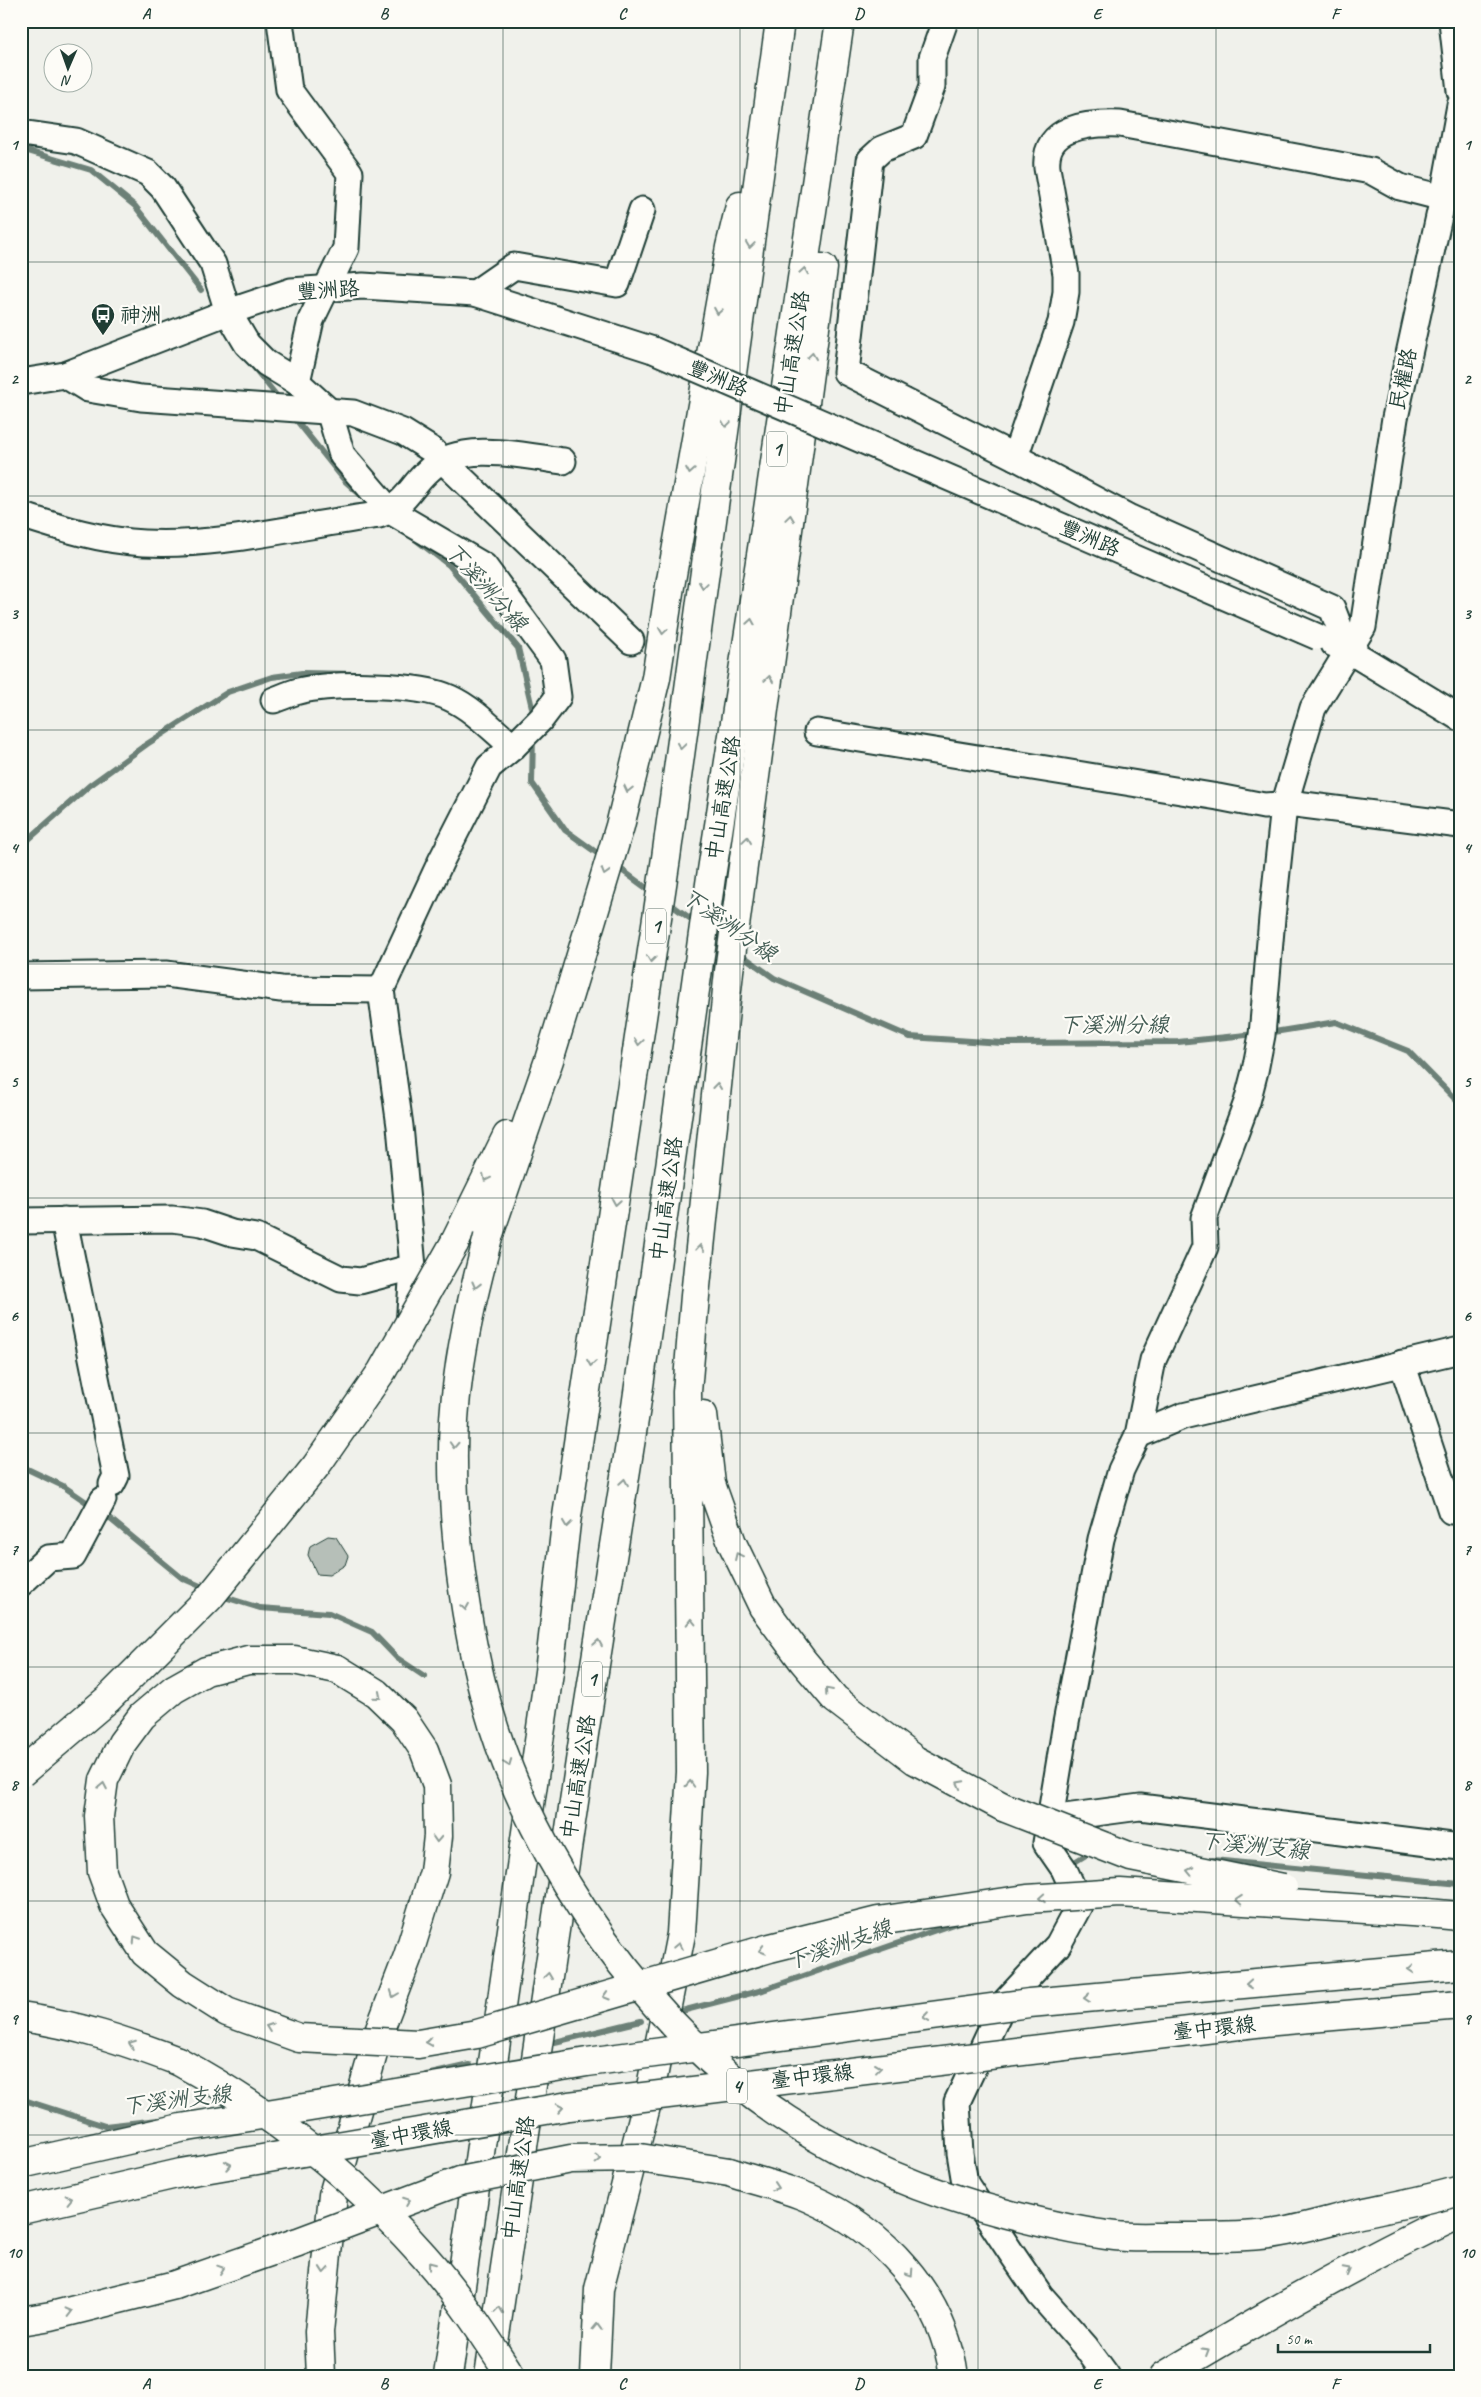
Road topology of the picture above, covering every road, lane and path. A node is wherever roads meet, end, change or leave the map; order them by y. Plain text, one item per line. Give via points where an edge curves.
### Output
1 (280, 21) edge
2 (780, 21) edge
3 (840, 21) edge
4 (853, 21) edge
5 (945, 21) edge
6 (1452, 21) edge
7 (776, 58) junction
8 (1460, 90) edge
9 (1460, 105) edge
10 (21, 133) edge
11 (1443, 198) junction
12 (642, 210) dead end
13 (326, 288) junction
14 (475, 293) junction
15 (228, 312) junction
16 (66, 375) junction
17 (21, 382) edge
18 (297, 382) junction
19 (329, 411) junction
20 (1015, 457) junction
21 (444, 461) junction
22 (563, 461) dead end
23 (390, 511) junction
24 (21, 515) edge
25 (631, 641) dead end
26 (1348, 650) junction
27 (274, 700) dead end
28 (1460, 718) edge
29 (817, 732) dead end
30 (513, 747) junction
31 (1284, 806) junction
32 (1460, 825) edge
33 (21, 976) edge
34 (381, 990) junction
35 (517, 1129) junction
36 (64, 1220) junction
37 (21, 1221) edge
38 (413, 1267) junction
39 (695, 1296) junction
40 (1460, 1350) edge
41 (1402, 1363) junction
42 (1138, 1436) junction
43 (1451, 1511) dead end
44 (21, 1583) edge
45 (21, 1773) edge
46 (21, 1782) edge
47 (1050, 1819) junction
48 (1460, 1847) edge
49 (1427, 1913) junction
50 (1460, 1916) edge
51 (1460, 1965) edge
52 (1460, 2005) edge
53 (21, 2017) edge
54 (21, 2164) edge
55 (1460, 2190) edge
56 (21, 2210) edge
57 (1460, 2214) edge
58 (21, 2321) edge
59 (321, 2376) edge
60 (448, 2376) edge
61 (489, 2376) edge
62 (511, 2376) edge
63 (595, 2376) edge
64 (954, 2376) edge
65 (1107, 2376) edge
66 (1164, 2376) edge

1 - 13 street via 289,90 350,173 346,248
2 - 7 highway, 中山高速公路 / 1
61 -> 3 highway, 中山高速公路 / 1
39 -> 4 highway via 729,972 855,30
5 - 20 street via 932,58 932,86 914,136 882,149 870,160 846,372
6 - 8 street
7 -> 35 highway via 730,246 656,678 620,826 586,942
7 -> 60 highway, 中山高速公路 / 1 via 666,858 566,1523 549,1672
9 - 11 street, 民權路
10 - 15 street via 76,141 148,173 163,188 213,264
11 - 20 street via 1400,187 1370,171 1120,124 1089,125 1064,132 1051,144 1046,160 1066,274 1065,307
11 - 26 street, 民權路 via 1395,418 1363,627
12 - 14 street via 617,284 514,266
13 - 14 street, 豐洲路 via 363,286
13 - 15 street, 豐洲路 via 291,291
13 - 18 street via 311,320
14 - 26 street, 豐洲路, bridge via 653,350
15 - 16 street, 豐洲路
15 - 18 street via 247,344 266,363
16 - 17 street, 豐洲路
16 - 19 street via 88,389 141,398
18 - 19 street
19 - 21 street via 353,413 403,432
19 - 23 street via 342,455
20 - 26 street via 1130,518 1332,608
21 - 22 street via 483,452
21 - 23 street via 429,469 407,497
21 - 25 street
23 - 24 street via 182,544 122,541
23 - 30 street via 484,566 553,660 558,697
26 - 28 street, 豐洲路
26 - 31 street, 民權路 via 1313,708
27 - 30 street via 298,691 320,688 428,690 450,698 474,713
29 - 31 street via 1264,806
30 - 34 street via 489,767
31 - 32 street via 1296,804
31 - 42 street, 民權路 via 1262,1035 1255,1071 1247,1102 1204,1218 1205,1247 1153,1360
33 - 34 street via 166,974 281,989
34 - 38 street via 400,1126
35 -> 45 highway, bridge via 382,1371 316,1466 210,1597 108,1699
35 -> 55 highway, bridge via 470,1309 457,1381 456,1537 474,1656 489,1713 542,1841 604,1940 677,2029 724,2073 787,2120 844,2153 901,2180 966,2203 1046,2224 1116,2236 1269,2234
36 - 37 street
36 - 38 street via 172,1219 202,1223 256,1237 351,1281
36 - 44 street via 116,1476 73,1556 48,1558
38 - 46 street via 409,1327 359,1410 276,1528 182,1636 141,1677
49 -> 39 highway, bridge via 1244,1881 1131,1857 1003,1807 916,1760 835,1699 802,1661 763,1607 732,1543 711,1484
63 -> 39 highway via 599,2289 651,2088 680,1934 691,1772 687,1392
40 - 41 street
41 - 42 street via 1183,1416
41 - 43 street
42 - 47 street, 民權路 via 1121,1470 1101,1539
47 - 48 street via 1140,1807
47 - 65 street, 民權路 via 1046,1843 1064,1870 1080,1904 1058,1945 1003,2004 957,2102 960,2154 965,2183 1040,2295
49 - 50 highway
49 -> 59 highway, bridge via 1120,1893 1027,1899 878,1920 752,1953 477,2034 418,2044 299,2038 227,2012 183,1984 145,1953 114,1905 102,1872 99,1816 104,1780 122,1743 142,1716 174,1689 206,1671 248,1660 294,1660 337,1669 376,1693 404,1720 424,1750 436,1785 438,1836 434,1872 408,1956 380,2029 333,2195 319,2332
51 -> 54 highway, 臺中環線 / 4, bridge via 1029,2003 597,2061 181,2128
56 -> 52 highway, 臺中環線 / 4, bridge via 181,2174 569,2106 1264,2022
62 -> 53 highway, bridge via 473,2318 424,2256 333,2167 274,2119 178,2061 63,2022
66 -> 57 highway via 1285,2304
58 -> 64 highway, bridge via 175,2285 460,2180 571,2160 640,2158 729,2172 809,2198 864,2230 903,2263 936,2313 950,2350

